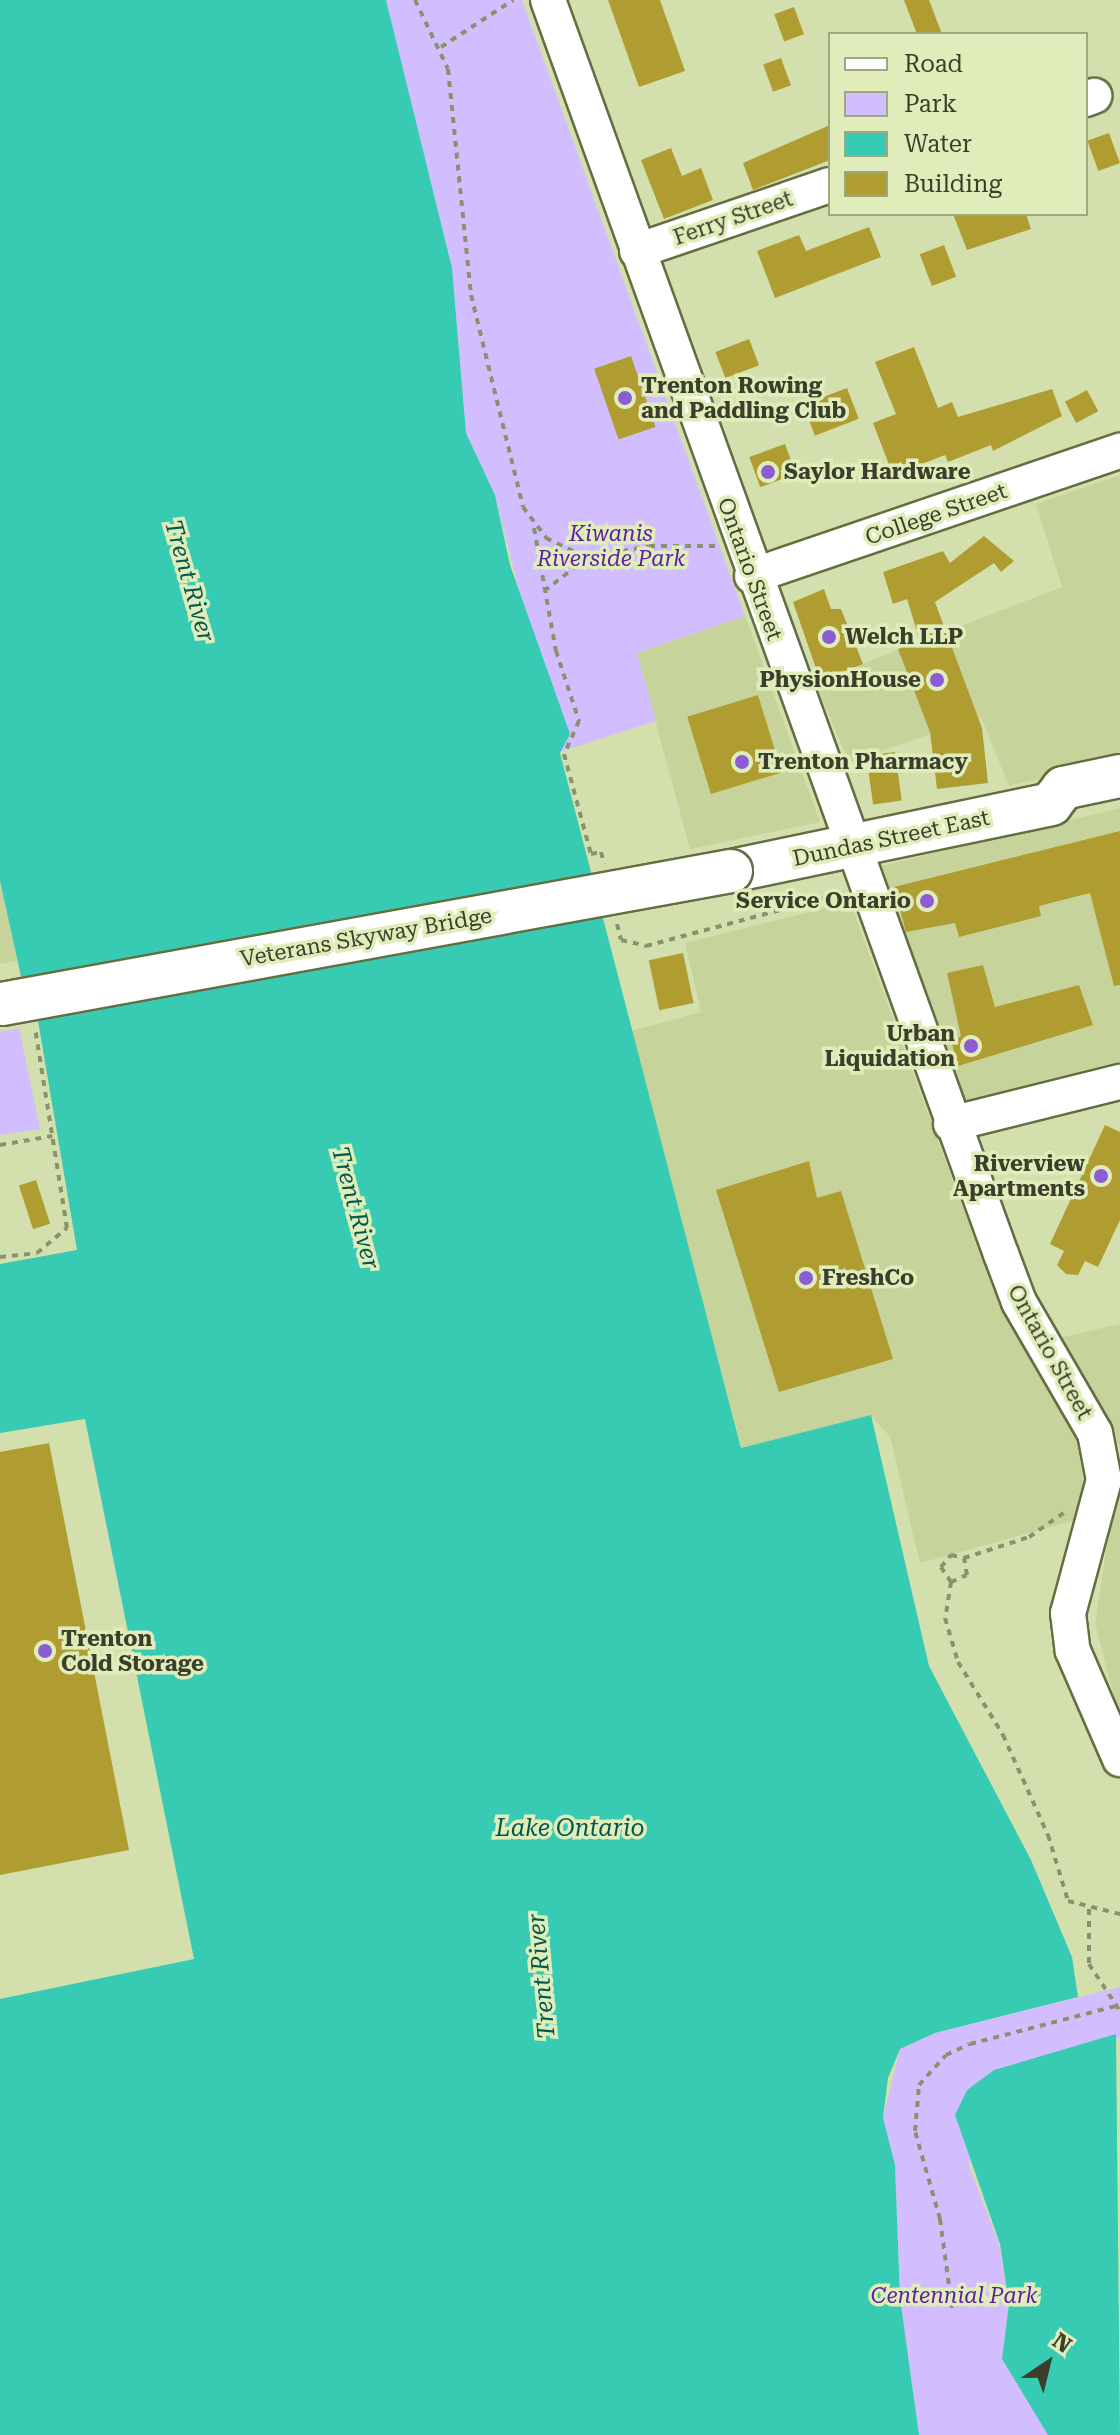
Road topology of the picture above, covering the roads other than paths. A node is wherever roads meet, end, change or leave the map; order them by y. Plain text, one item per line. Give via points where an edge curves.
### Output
1 (548, 0) edge
2 (828, 186) edge
3 (637, 251) junction
4 (1120, 451) edge
5 (752, 576) junction
6 (1120, 776) edge
7 (1120, 802) edge
8 (1051, 804) junction
9 (849, 848) junction
10 (731, 871) joint
11 (9, 1011) edge
12 (1120, 1082) edge
13 (951, 1124) junction
14 (1120, 1759) edge

1 - 3 street, Ontario Street
2 - 3 street, Ferry Street
3 - 5 street, Ontario Street
4 - 5 street, College Street
5 - 9 street, Ontario Street
6 - 8 main road, Dundas Street East via 1063,788
7 - 8 main road, Dundas Street East via 1069,814
8 - 9 main road, Dundas Street East
9 - 10 main road, Dundas Street East
9 - 13 street, Ontario Street
10 - 11 main road, Veterans Skyway Bridge, bridge
12 - 13 street
13 - 14 street, Ontario Street via 1019,1302 1095,1433 1104,1480 1068,1613 1073,1651

